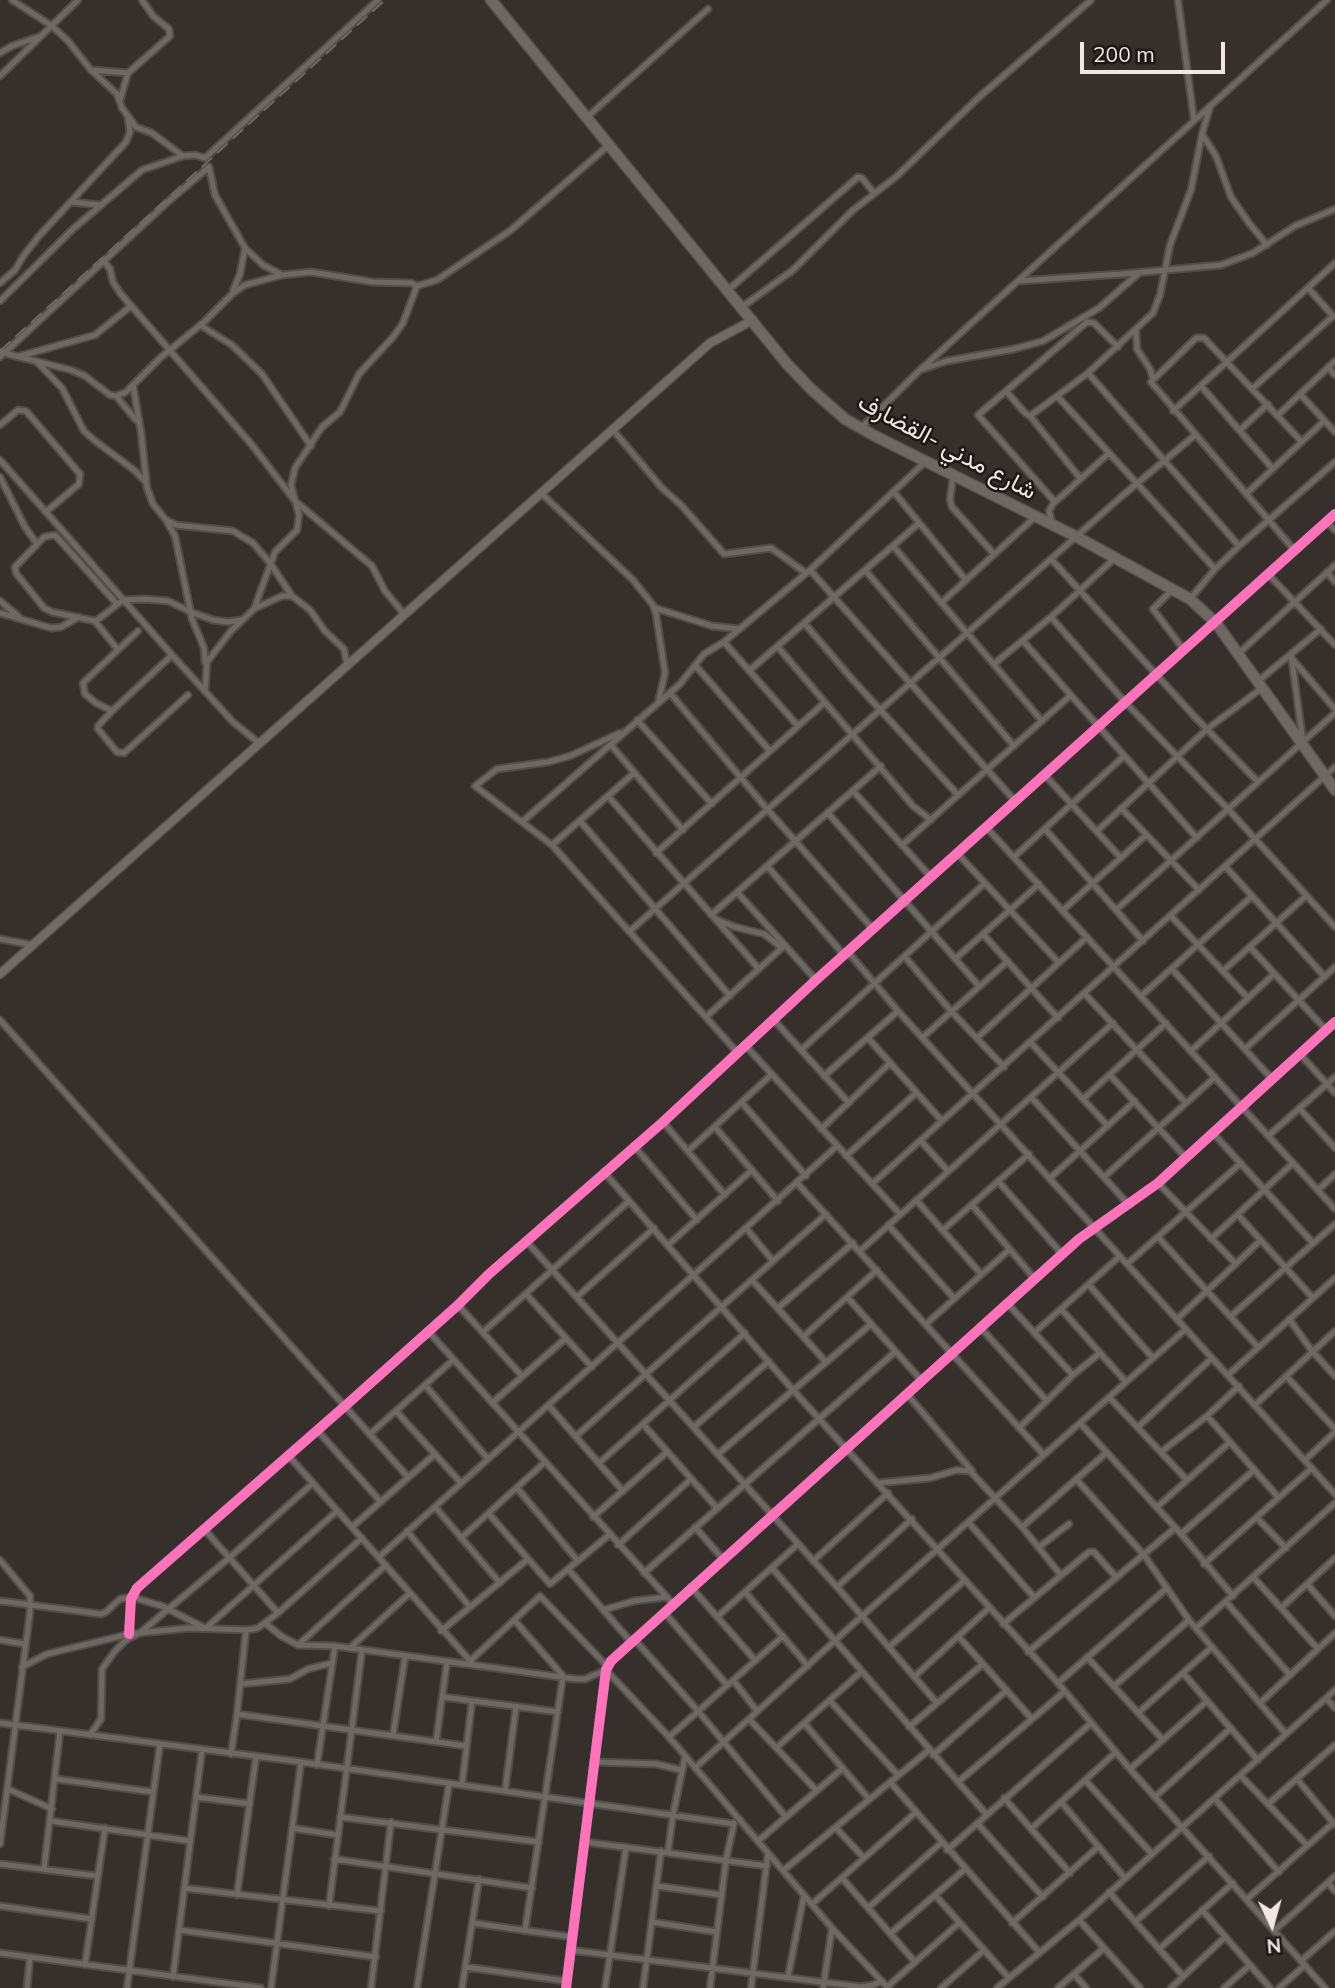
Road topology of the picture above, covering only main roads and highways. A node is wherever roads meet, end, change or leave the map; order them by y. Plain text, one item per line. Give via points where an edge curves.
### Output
1 (491, 0) edge
2 (753, 320) junction
3 (1335, 790) edge
4 (0, 974) edge

1 - 2 highway, شارع مدني -القضارف
2 - 3 highway, شارع مدني -القضارف via 787,364 845,419 1190,599 1216,623
2 - 4 main road via 710,344

